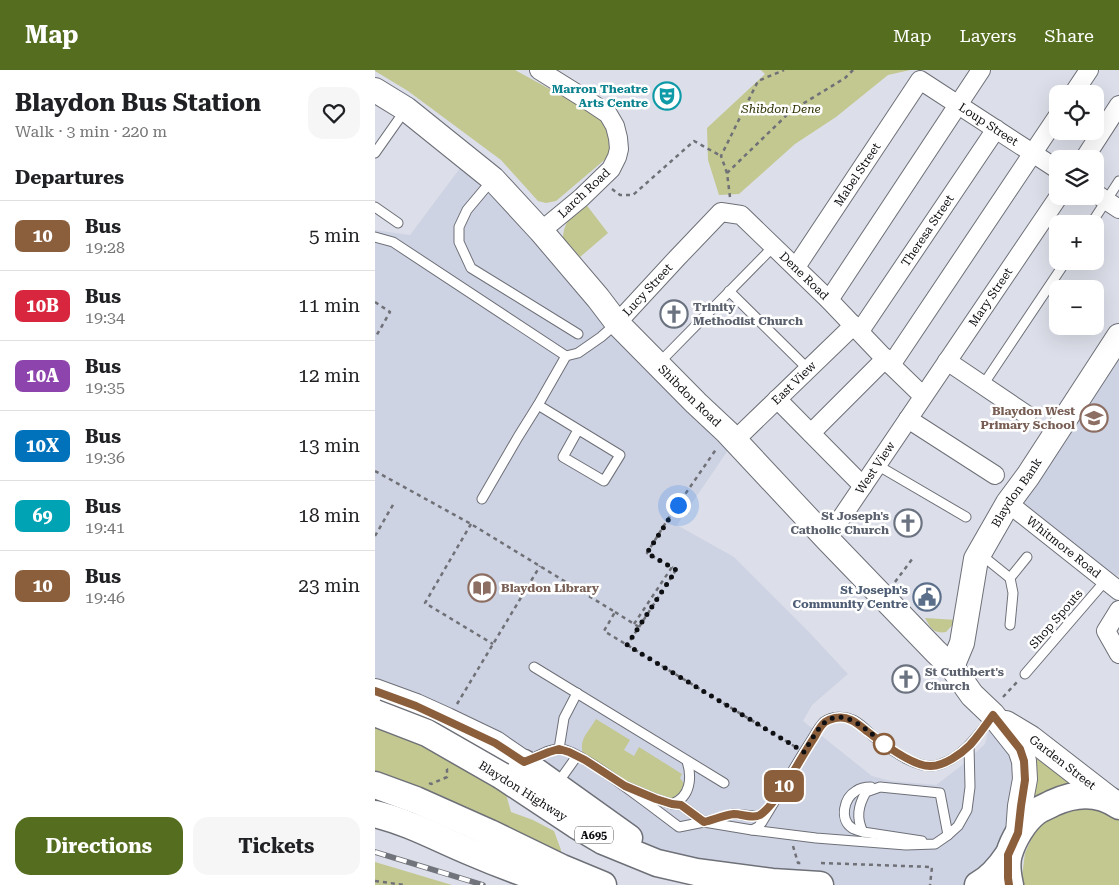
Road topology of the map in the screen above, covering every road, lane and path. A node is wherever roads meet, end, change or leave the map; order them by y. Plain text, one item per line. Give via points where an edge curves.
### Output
1 (539, 70) edge
2 (784, 70) edge
3 (853, 70) edge
4 (981, 70) edge
5 (1089, 70) edge
6 (919, 80) joint
7 (1079, 85) edge
8 (375, 90) edge
9 (957, 105) junction
10 (1119, 105) edge
11 (406, 109) junction
12 (996, 129) junction
13 (1049, 129) edge
14 (1090, 150) edge
15 (375, 153) edge
16 (1033, 153) junction
17 (721, 156) junction
18 (1049, 164) edge
19 (727, 173) junction
20 (493, 179) junction
21 (600, 179) junction
22 (1119, 182) edge
23 (1107, 201) edge
24 (1053, 205) edge
25 (375, 207) edge
26 (731, 213) junction
27 (1097, 215) edge
28 (398, 223) dead end
29 (541, 231) junction
30 (375, 237) edge
31 (774, 246) junction
32 (796, 267) junction
33 (1060, 270) edge
34 (729, 292) junction
35 (829, 300) junction
36 (375, 302) edge
37 (857, 328) junction
38 (609, 330) junction
39 (578, 334) dead end
40 (1119, 336) edge
41 (375, 338) edge
42 (566, 356) junction
43 (947, 361) junction
44 (889, 362) junction
45 (658, 364) junction
46 (808, 369) junction
47 (983, 385) junction
48 (923, 396) junction
49 (777, 398) junction
50 (538, 405) junction
51 (1027, 415) dead end
52 (908, 419) junction
53 (579, 430) junction
54 (811, 433) junction
55 (731, 436) junction
56 (877, 465) junction
57 (375, 471) edge
58 (995, 474) dead end
59 (863, 486) junction
60 (403, 488) junction
61 (401, 492) dead end
62 (482, 498) dead end
63 (394, 503) dead end
64 (1009, 504) junction
65 (966, 517) dead end
66 (471, 524) junction
67 (375, 536) edge
68 (827, 539) junction
69 (979, 553) junction
70 (1027, 556) dead end
71 (913, 558) dead end
72 (540, 566) junction
73 (672, 567) junction
74 (1010, 578) junction
75 (1113, 583) edge
76 (883, 598) junction
77 (1119, 610) edge
78 (615, 612) junction
79 (634, 624) junction
80 (1010, 625) dead end
81 (639, 627) junction
82 (493, 644) junction
83 (627, 645) junction
84 (1119, 654) edge
85 (534, 667) dead end
86 (952, 667) junction
87 (1025, 674) joint
88 (375, 691) edge
89 (577, 693) junction
90 (997, 707) junction
91 (375, 712) edge
92 (447, 720) junction
93 (969, 746) junction
94 (559, 749) junction
95 (804, 752) junction
96 (577, 756) junction
97 (687, 761) junction
98 (524, 762) junction
99 (440, 764) dead end
100 (422, 781) dead end
101 (724, 783) dead end
102 (375, 785) edge
103 (555, 786) junction
104 (625, 786) junction
105 (880, 787) junction
106 (782, 791) junction
107 (1115, 803) edge
108 (672, 804) junction
109 (375, 814) edge
110 (704, 822) junction
111 (751, 830) junction
112 (863, 832) junction
113 (789, 835) junction
114 (949, 835) junction
115 (935, 844) junction
116 (1013, 844) junction
117 (657, 863) junction
118 (815, 870) edge
119 (375, 881) edge
120 (405, 885) edge
121 (559, 885) edge
122 (603, 885) edge
123 (930, 885) edge
124 (978, 885) edge
125 (1009, 885) edge

1 - 21 street, Larch Road via 608,114 619,138 619,149 611,169
2 - 17 path via 758,81
3 - 19 path via 791,111
4 - 9 street
5 - 7 street
6 - 9 street, Loup Street
6 - 32 street, Mabel Street
8 - 11 street, Shibdon Road
9 - 12 street, Loup Street
9 - 35 street
10 - 14 street
11 - 15 lane
11 - 20 street, Shibdon Road
12 - 16 street, Loup Street
12 - 37 street, Theresa Street
13 - 16 street
16 - 18 street, Loup Street
16 - 44 street
17 - 19 path
17 - 21 path via 694,141 633,196 619,195
19 - 26 path
20 - 29 street, Shibdon Road
20 - 39 lane via 467,210 459,227 459,242 471,268
21 - 29 street, Larch Road
22 - 23 lane
23 - 27 lane
24 - 43 street, Mary Street
25 - 28 lane
26 - 31 street, Dene Road via 741,215
26 - 38 street, Lucy Street via 721,212
29 - 38 street, Shibdon Road via 598,298
30 - 42 lane via 393,242
31 - 32 street, Dene Road
31 - 34 lane
32 - 35 street, Dene Road
33 - 47 lane
34 - 45 lane
34 - 46 lane
35 - 37 street, Dene Road
36 - 41 path via 390,312
37 - 44 street, Dene Road
37 - 46 street, East View
38 - 42 lane via 578,353
38 - 45 street, Shibdon Road
40 - 64 street, Blaydon Bank
42 - 50 lane
43 - 47 street
43 - 48 street, Mary Street
44 - 48 street, Dene Road
44 - 54 street
45 - 55 street, Shibdon Road
46 - 49 street, East View
47 - 51 street
48 - 52 street, West View
49 - 54 street
49 - 55 street, East View
50 - 53 lane
50 - 62 lane
52 - 56 street, West View
52 - 58 street
53 - 53 lane via 563,457 604,481 620,456
54 - 59 street
55 - 68 street, Shibdon Road
55 - 73 path via 668,519 647,553
56 - 59 street, West View
56 - 65 lane
57 - 60 path
59 - 68 street, West View
60 - 61 path
60 - 66 path
63 - 67 path
64 - 69 street, Blaydon Bank
64 - 75 street, Whitmore Road
66 - 72 path
66 - 82 path via 425,603
68 - 76 street, Shibdon Road
69 - 74 lane
69 - 86 street, Blaydon Bank via 962,643
70 - 74 lane
71 - 76 path
72 - 78 path
72 - 82 path
73 - 79 path
73 - 81 path via 676,570
74 - 80 lane via 1013,593
75 - 87 lane, Shop Spouts
76 - 86 street, Shibdon Road
77 - 84 street via 1106,631
78 - 79 path
78 - 83 path via 604,631
79 - 81 path
81 - 83 path
82 - 92 path
83 - 95 path
85 - 89 lane
86 - 90 street, Shibdon Road via 972,695
87 - 90 path
88 - 92 street
89 - 94 lane via 563,718
89 - 97 lane
90 - 93 lane
90 - 107 street, Garden Street via 1031,738
90 - 116 street, Garden Street via 1024,761 1025,780
91 - 117 main road, Blaydon Highway / A695, bridge via 427,734 502,776 603,841
92 - 98 street via 495,743
93 - 95 lane via 941,765 923,766 905,758 855,721 839,717 823,723
93 - 114 lane via 967,810
94 - 96 lane
94 - 98 lane
95 - 106 lane
96 - 103 lane
96 - 104 lane
97 - 101 lane
97 - 108 lane via 689,786 684,796
98 - 103 main road
99 - 100 path via 447,769 447,777 431,784
102 - 122 main road
103 - 117 main road
104 - 108 lane
104 - 110 lane via 679,827
105 - 112 lane via 865,792 862,798 859,824
105 - 112 lane via 857,790 846,803 845,820 852,828
105 - 114 lane via 940,793
106 - 110 lane via 759,816 733,814
106 - 111 lane via 763,822
107 - 116 main road via 1089,794 1061,799 1036,812
108 - 110 lane via 681,805
109 - 121 main road via 392,818 523,874
110 - 111 lane
111 - 113 lane
112 - 115 lane
113 - 115 lane via 906,845
113 - 118 path via 798,863
114 - 115 lane
116 - 124 main road via 998,870
116 - 125 main road
117 - 118 main road, Blaydon Highway / A695 via 771,882
118 - 123 path via 932,867
119 - 120 path

